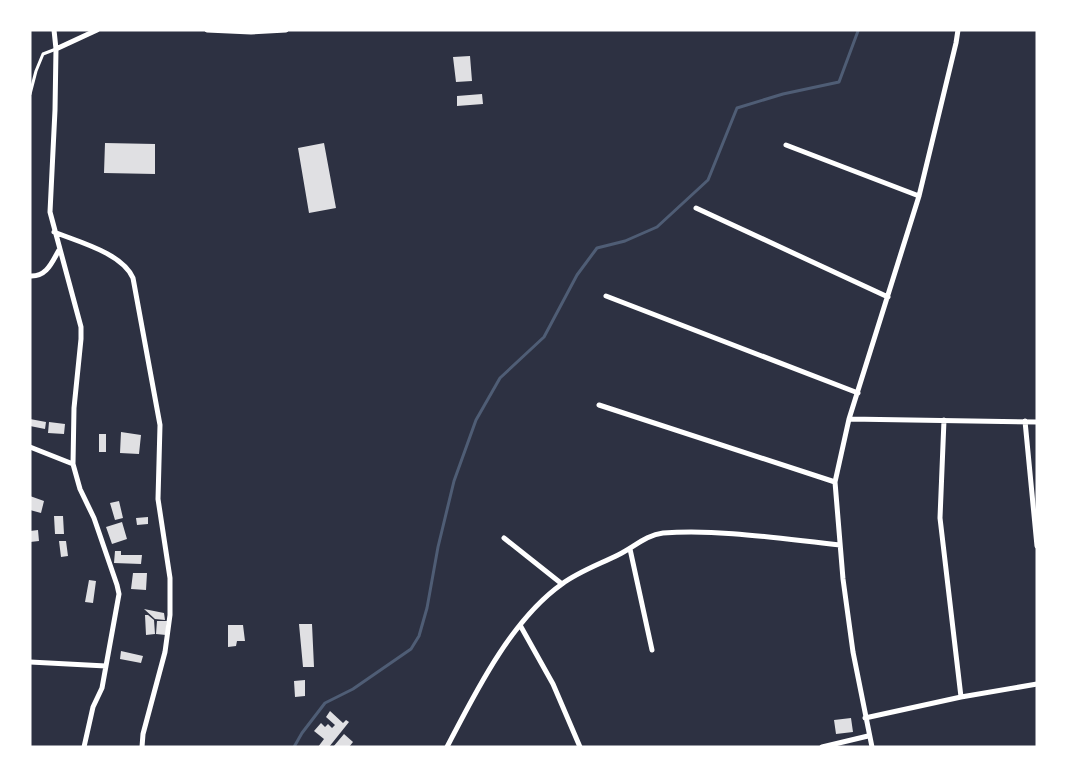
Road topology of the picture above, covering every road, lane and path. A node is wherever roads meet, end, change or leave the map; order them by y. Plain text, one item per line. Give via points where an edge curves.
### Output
1 (54, 30) edge
2 (97, 30) edge
3 (207, 30) edge
4 (286, 30) edge
5 (957, 30) edge
6 (56, 49) junction
7 (30, 94) edge
8 (786, 145) dead end
9 (918, 196) junction
10 (696, 208) dead end
11 (54, 232) junction
12 (59, 250) junction
13 (30, 276) edge
14 (606, 296) dead end
15 (888, 297) junction
16 (858, 393) junction
17 (599, 405) dead end
18 (849, 419) junction
19 (944, 420) junction
20 (1024, 421) junction
21 (1037, 422) edge
22 (30, 447) edge
23 (73, 464) junction
24 (835, 482) junction
25 (504, 538) dead end
26 (840, 545) junction
27 (1037, 546) edge
28 (630, 549) junction
29 (562, 584) junction
30 (520, 625) junction
31 (652, 650) dead end
32 (30, 662) edge
33 (106, 666) junction
34 (1037, 684) edge
35 (961, 697) junction
36 (865, 718) junction
37 (868, 736) junction
38 (84, 747) edge
39 (142, 747) edge
40 (447, 747) edge
41 (580, 747) edge
42 (822, 747) edge
43 (872, 747) edge

1 - 6 street
2 - 6 street
3 - 4 street
5 - 9 street
6 - 7 lane via 43,54
6 - 11 street via 50,185
8 - 9 street
9 - 15 street
10 - 15 street
11 - 12 street
11 - 39 street via 116,258 129,269 158,409 158,499 168,560 170,615
12 - 13 street via 45,272
12 - 23 street via 81,333
14 - 16 street
15 - 16 street
16 - 18 street
17 - 24 street
18 - 19 street
18 - 24 street
19 - 20 street
19 - 35 street via 940,518
20 - 21 street
20 - 27 street
22 - 23 street
23 - 33 street via 117,585
24 - 26 street
25 - 29 street
26 - 28 street via 729,534 661,533
26 - 36 street
28 - 29 street
28 - 31 street
29 - 30 street
30 - 40 street via 479,684
30 - 41 street via 554,684
32 - 33 street
33 - 38 street
34 - 35 street
35 - 36 street
36 - 37 street
37 - 42 street
37 - 43 street

